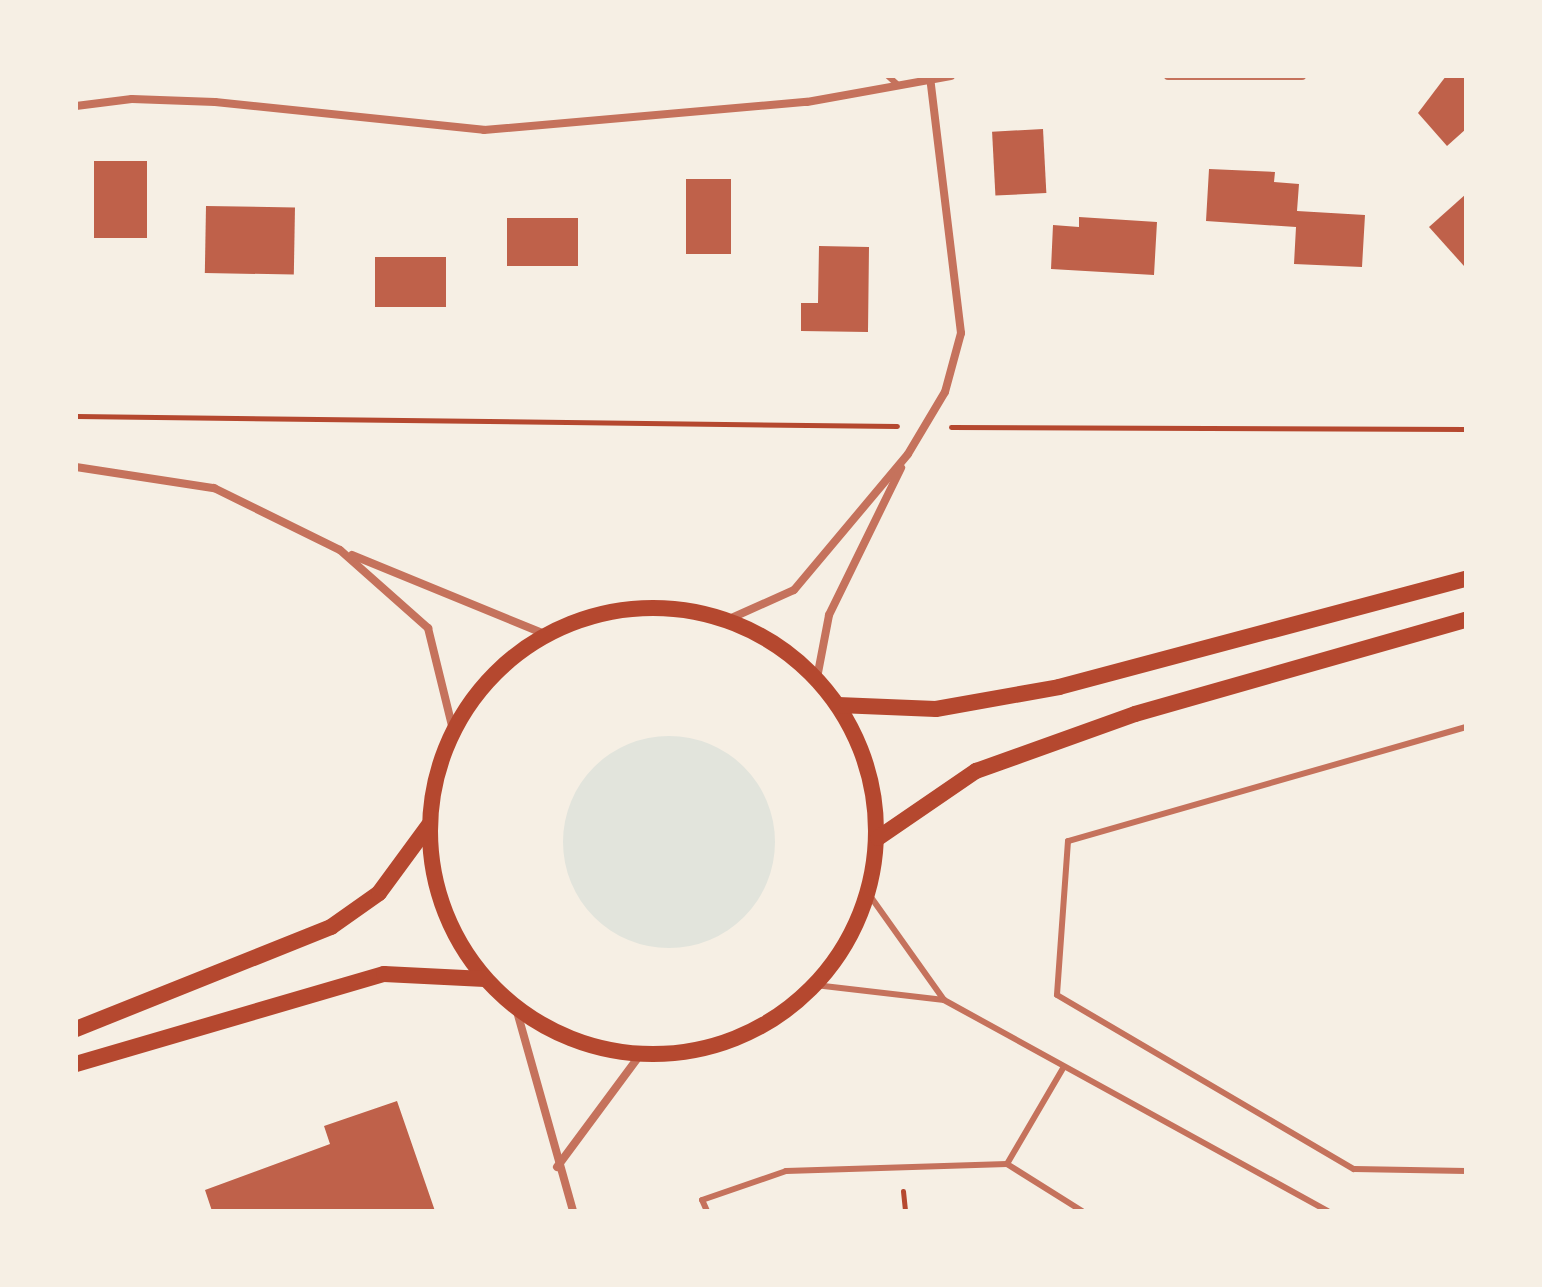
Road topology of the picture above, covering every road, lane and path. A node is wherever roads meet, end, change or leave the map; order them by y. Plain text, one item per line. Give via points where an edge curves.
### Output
1 (888, 76) edge
2 (951, 76) edge
3 (1168, 76) edge
4 (1302, 76) edge
5 (931, 77) edge
6 (897, 84) junction
7 (76, 106) edge
8 (76, 416) edge
9 (926, 427) junction
10 (1466, 429) edge
11 (908, 454) junction
12 (76, 467) edge
13 (340, 550) junction
14 (1466, 579) edge
15 (727, 620) junction
16 (1466, 620) edge
17 (547, 635) junction
18 (817, 678) junction
19 (838, 705) junction
20 (1466, 727) edge
21 (453, 730) junction
22 (429, 825) junction
23 (878, 838) junction
24 (868, 893) junction
25 (485, 979) junction
26 (815, 985) junction
27 (944, 1000) junction
28 (516, 1008) junction
29 (76, 1029) edge
30 (640, 1055) junction
31 (76, 1064) edge
32 (1063, 1068) junction
33 (1007, 1164) junction
34 (557, 1167) junction
35 (1466, 1171) edge
36 (573, 1211) edge
37 (707, 1211) edge
38 (1082, 1211) edge
39 (1328, 1211) edge

1 - 6 lane
2 - 5 street
3 - 4 street
5 - 6 street
5 - 9 street via 961,333 945,392
6 - 7 street via 807,102 484,130 215,102 132,99
8 - 9 path
9 - 10 path
9 - 11 street
11 - 15 street via 794,590
11 - 18 street via 829,615
12 - 13 street via 214,488
13 - 17 street
13 - 21 street via 428,628
14 - 19 main road via 1059,687 936,709
15 - 17 main road via 645,607
15 - 18 main road via 790,653
16 - 23 main road via 1135,714 976,771
17 - 21 main road via 482,687
18 - 19 main road
19 - 23 main road via 871,780
20 - 35 lane via 1068,841 1057,995 1354,1169
21 - 22 main road
22 - 25 main road via 443,907
22 - 29 main road via 379,893 331,927
23 - 24 main road
24 - 26 main road via 856,926
24 - 27 lane
25 - 28 main road
25 - 31 main road via 384,974
26 - 27 lane
26 - 30 main road via 787,1011 717,1046
27 - 32 lane
28 - 30 main road via 554,1032
28 - 34 street
30 - 34 street
32 - 33 lane
32 - 39 lane
33 - 37 lane via 786,1171 702,1200
33 - 38 lane
34 - 36 street

